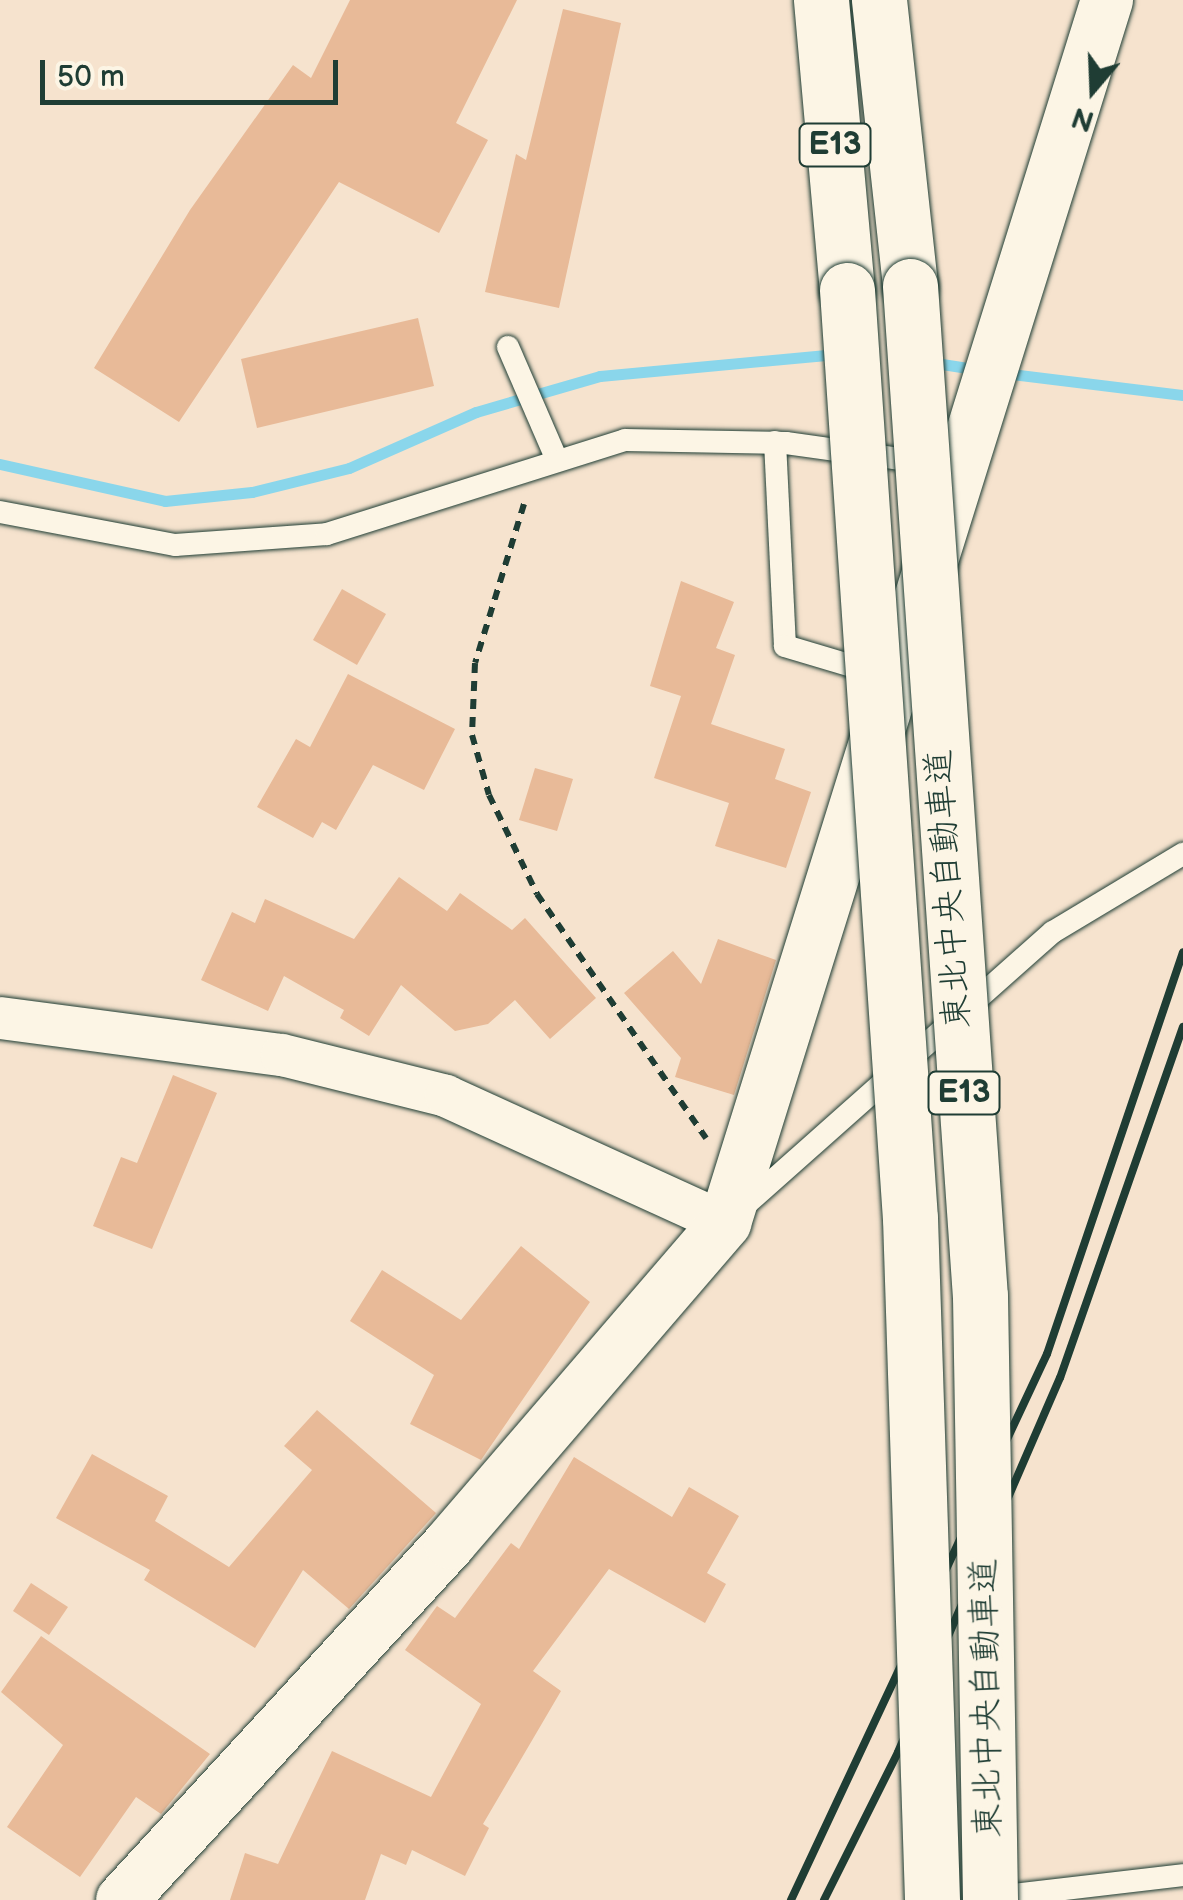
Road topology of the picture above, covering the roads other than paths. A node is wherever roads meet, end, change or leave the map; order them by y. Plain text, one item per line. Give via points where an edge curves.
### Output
1 (821, 0) edge
2 (879, 0) edge
3 (1108, 0) edge
4 (509, 350) dead end
5 (775, 442) junction
6 (968, 457) junction
7 (548, 463) junction
8 (0, 512) edge
9 (899, 680) junction
10 (1183, 854) edge
11 (0, 1018) edge
12 (732, 1204) junction
13 (1183, 1875) edge
14 (122, 1900) edge
15 (932, 1900) edge
16 (969, 1900) edge
17 (990, 1900) edge

1 - 15 highway, 東北中央自動車道 / E13, bridge via 910,1218
2 - 17 highway, 東北中央自動車道 / E13, bridge via 910,286 980,1296
3 - 6 street
4 - 7 lane
5 - 6 lane
5 - 7 lane via 625,440
5 - 9 lane via 785,646
6 - 9 street
7 - 8 lane via 327,534 175,546
9 - 12 street
10 - 12 lane via 1054,932
11 - 12 street via 282,1055 446,1096
12 - 14 street via 450,1542
13 - 16 lane

